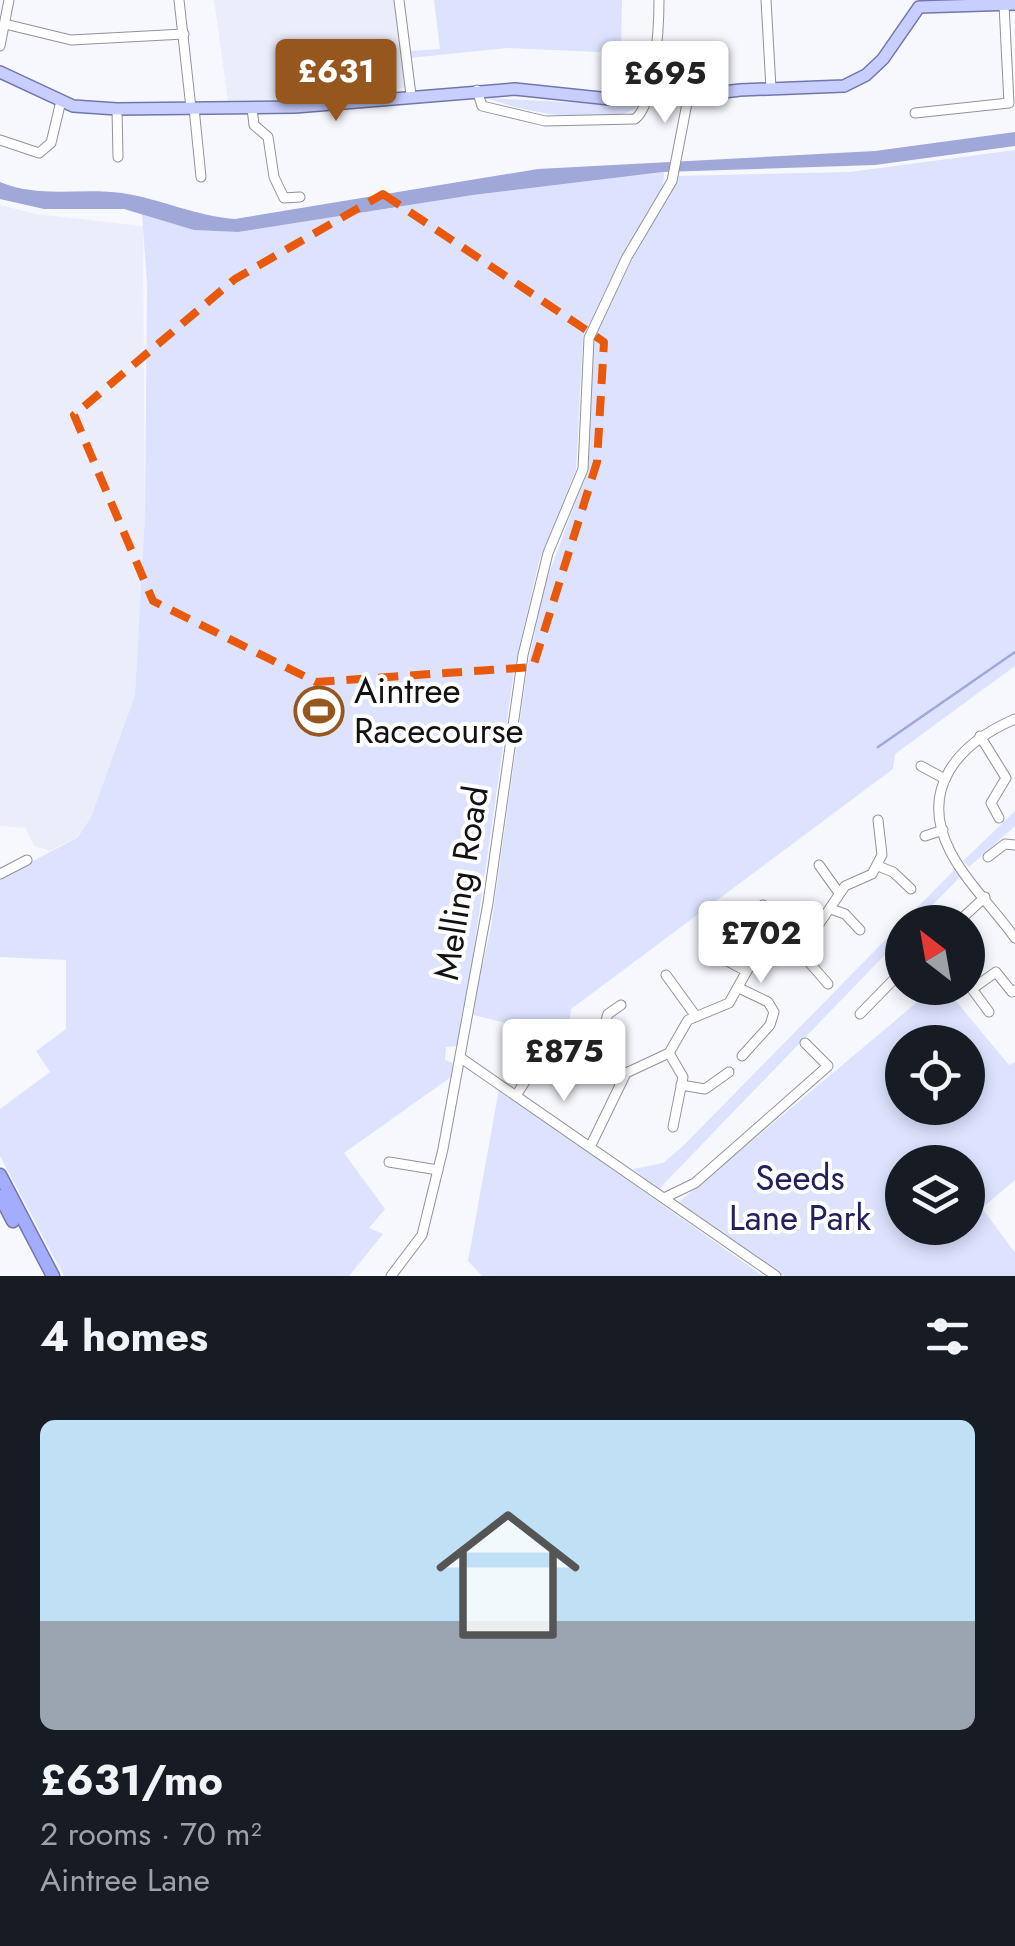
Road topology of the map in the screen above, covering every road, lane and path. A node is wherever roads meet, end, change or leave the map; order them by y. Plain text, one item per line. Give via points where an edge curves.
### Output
1 (8, 0) edge
2 (179, 0) edge
3 (398, 0) edge
4 (658, 0) edge
5 (766, 0) edge
6 (920, 4) edge
7 (1010, 5) edge
8 (5, 24) junction
9 (184, 34) junction
10 (0, 46) edge
11 (0, 72) edge
12 (771, 88) junction
13 (477, 90) junction
14 (410, 95) junction
15 (688, 98) junction
16 (645, 99) junction
17 (61, 101) junction
18 (192, 108) junction
19 (252, 108) junction
20 (117, 109) junction
21 (915, 113) dead end
22 (0, 140) edge
23 (118, 157) dead end
24 (202, 177) dead end
25 (300, 197) dead end
26 (1015, 719) edge
27 (980, 736) junction
28 (921, 766) dead end
29 (945, 780) junction
30 (999, 818) dead end
31 (878, 820) dead end
32 (944, 830) junction
33 (925, 836) dead end
34 (1015, 845) edge
35 (988, 857) dead end
36 (28, 860) dead end
37 (819, 865) dead end
38 (878, 866) junction
39 (0, 874) edge
40 (910, 890) dead end
41 (838, 893) junction
42 (985, 898) junction
43 (763, 904) dead end
44 (977, 905) edge
45 (831, 909) junction
46 (860, 930) dead end
47 (800, 933) junction
48 (1014, 933) edge
49 (784, 938) junction
50 (716, 939) dead end
51 (746, 971) junction
52 (666, 975) dead end
53 (828, 984) dead end
54 (739, 988) junction
55 (885, 988) edge
56 (1015, 990) edge
57 (621, 1005) dead end
58 (989, 1012) dead end
59 (696, 1014) junction
60 (860, 1014) dead end
61 (805, 1043) dead end
62 (534, 1048) dead end
63 (669, 1052) junction
64 (742, 1056) dead end
65 (460, 1058) junction
66 (729, 1072) dead end
67 (619, 1082) junction
68 (681, 1085) junction
69 (516, 1094) junction
70 (673, 1126) dead end
71 (590, 1146) junction
72 (390, 1162) dead end
73 (438, 1170) junction
74 (0, 1176) edge
75 (0, 1196) edge
76 (664, 1198) junction
77 (43, 1276) edge
78 (53, 1276) edge
79 (391, 1276) edge
80 (776, 1276) edge

1 - 8 street
2 - 9 street
3 - 14 street
4 - 16 street via 656,54
5 - 12 street
6 - 7 main road
6 - 12 main road via 866,75 844,86
7 - 21 street via 1009,103
8 - 9 street via 71,40
8 - 10 street
9 - 18 street
11 - 17 main road
12 - 15 main road
13 - 14 main road
13 - 16 main road
13 - 16 street via 482,106 545,122 635,118
14 - 19 main road
15 - 16 main road
15 - 65 street, Melling Road via 673,176 589,338 582,469 548,553 523,655
17 - 20 main road
17 - 22 street via 51,143 39,154
18 - 19 main road
18 - 20 main road
18 - 24 street
19 - 25 street via 254,125 268,137 278,191 284,198
20 - 23 street
26 - 27 street
27 - 29 street via 956,758
27 - 30 street via 1006,778 991,803
28 - 29 street
29 - 32 street
31 - 38 street
32 - 33 street
32 - 42 street via 950,852
34 - 35 street
36 - 39 street
37 - 41 street
38 - 40 street
38 - 41 street
41 - 45 street
42 - 44 street
42 - 48 street
43 - 49 street via 778,915
45 - 46 street
45 - 47 street via 817,927
47 - 49 street
47 - 53 street via 808,960
49 - 51 street
50 - 51 street via 729,962
51 - 54 street
52 - 59 street
54 - 59 street via 720,1008
54 - 64 street via 768,1002 772,1020
55 - 60 street
56 - 58 street via 996,972 972,989
57 - 67 street via 608,1014 601,1055
59 - 63 street
61 - 76 street via 828,1066 695,1183
62 - 69 street via 526,1059 531,1072
63 - 67 street
63 - 68 street via 681,1070
65 - 69 street
65 - 73 street, Melling Road
66 - 68 street via 705,1089
67 - 71 street
68 - 70 street
69 - 71 street
71 - 76 street
72 - 73 street
73 - 79 street, Melling Road via 422,1234
74 - 78 highway
75 - 77 highway
76 - 80 street

